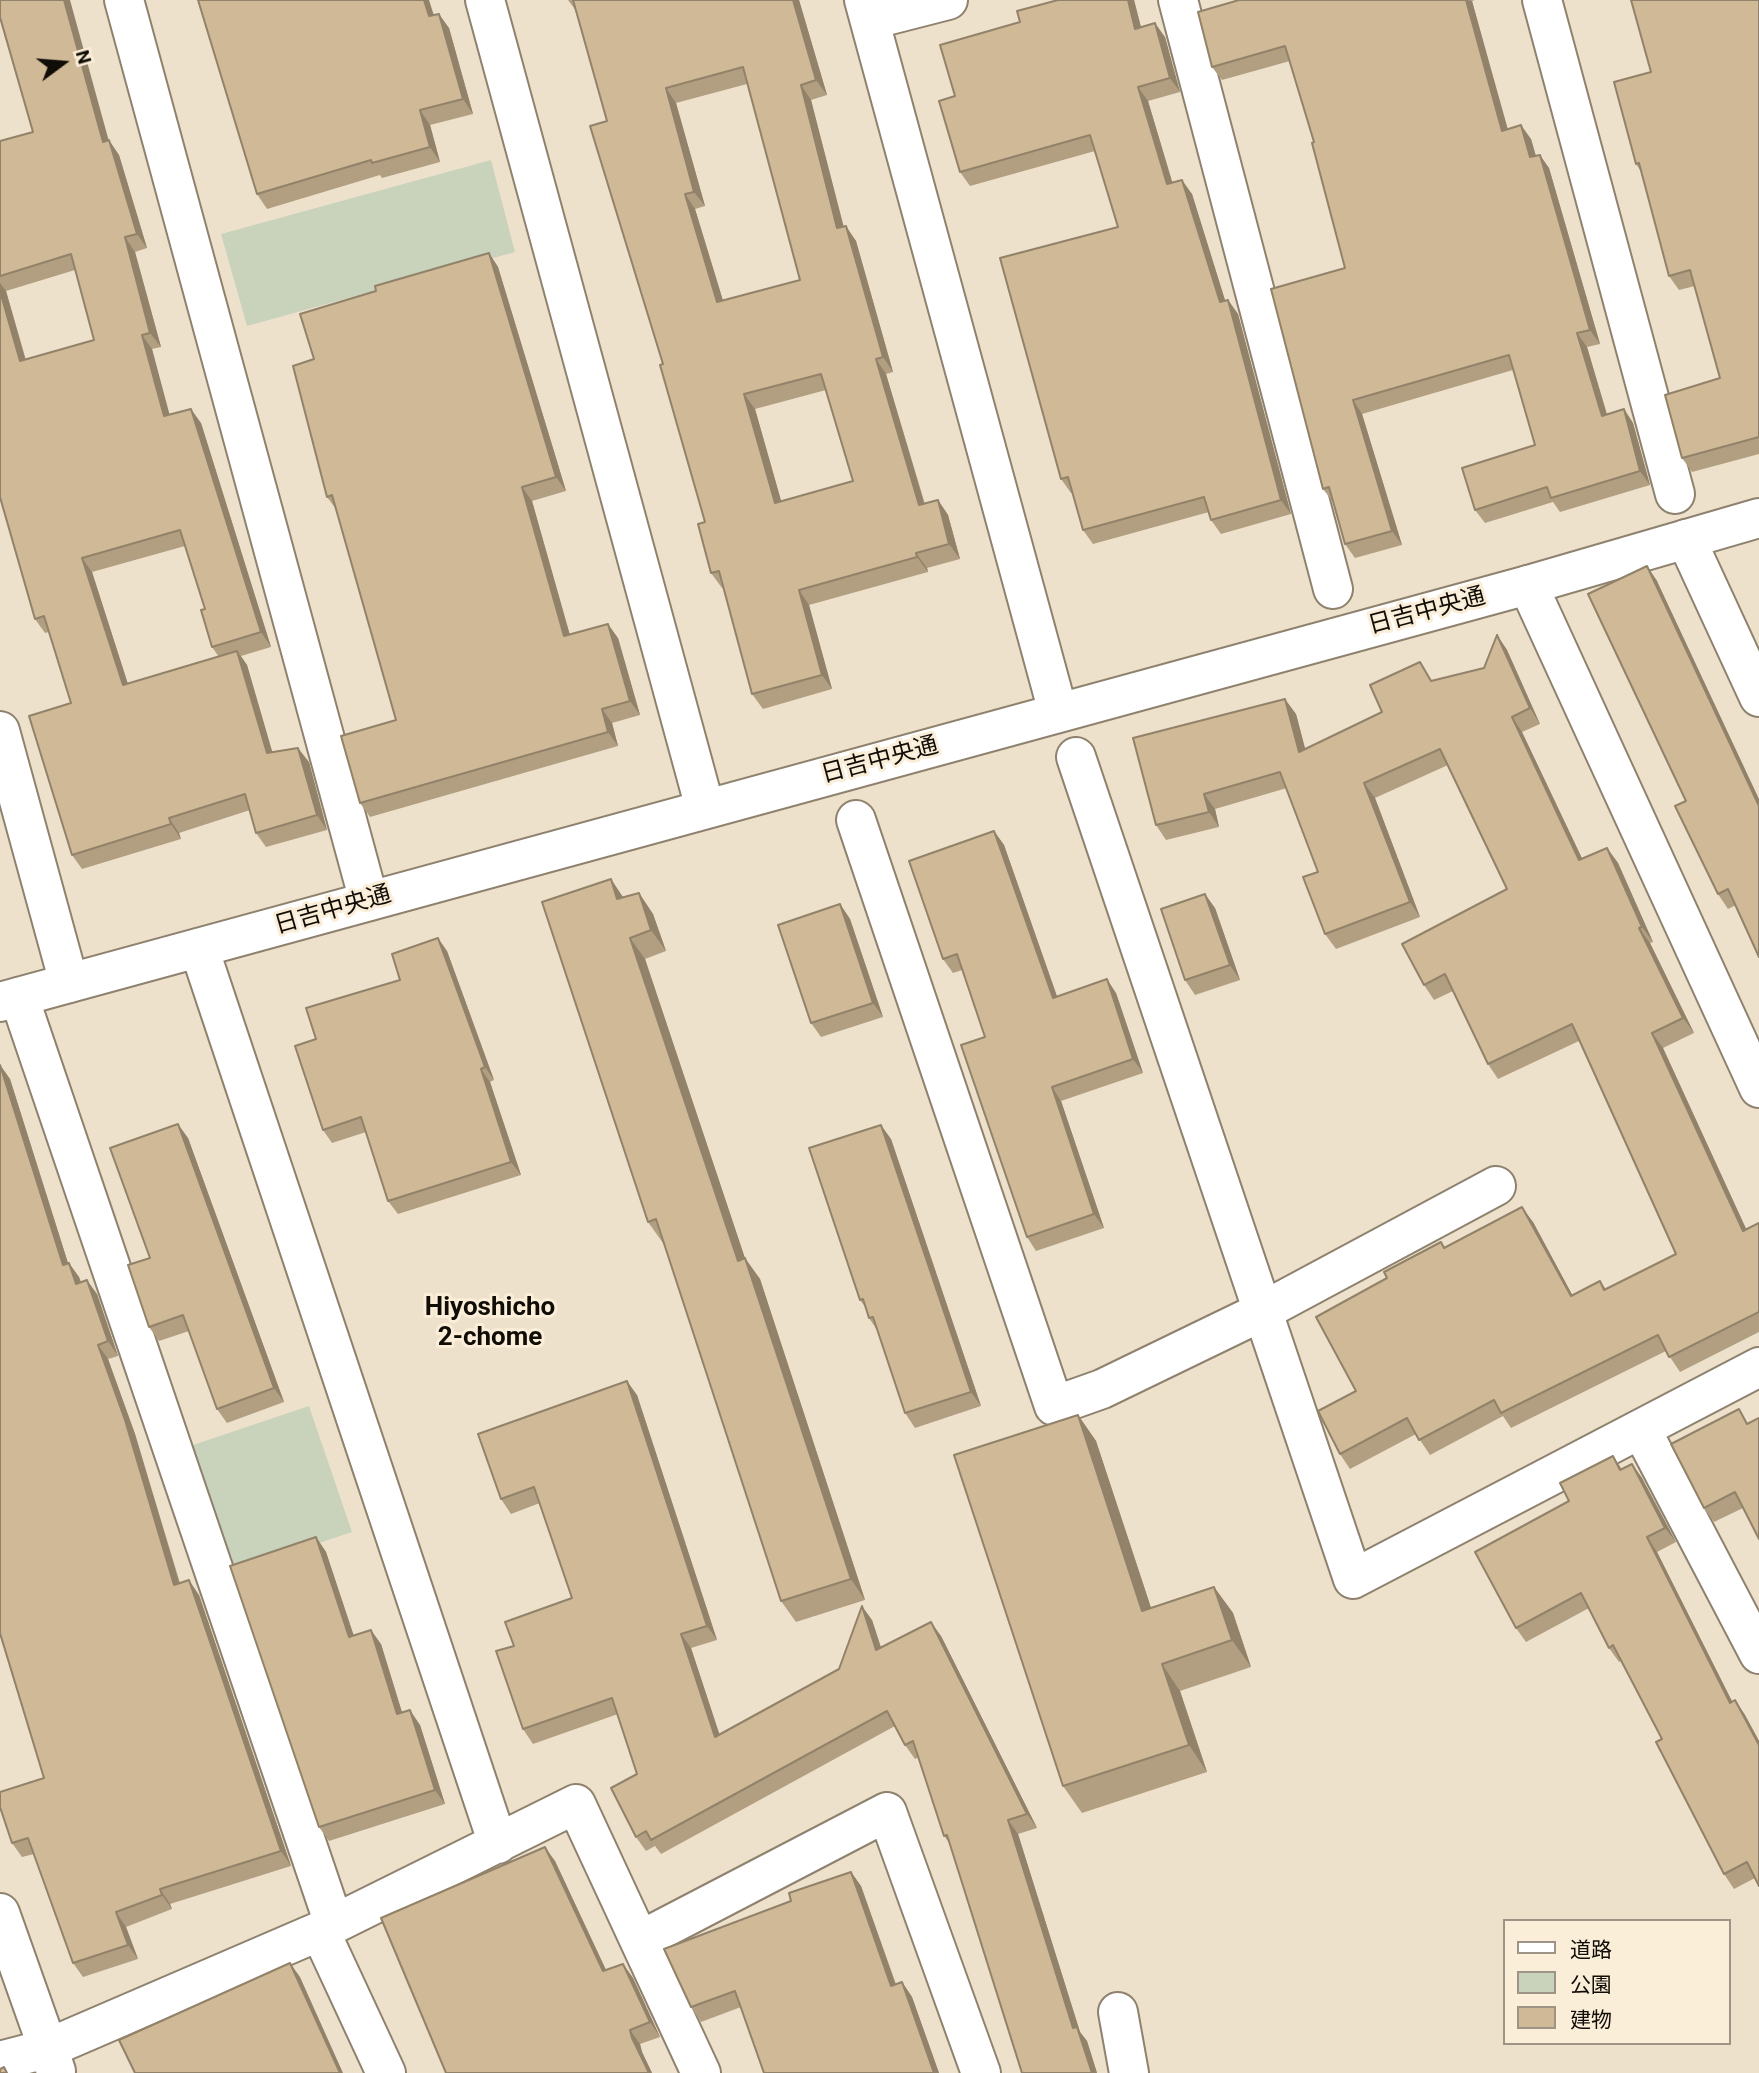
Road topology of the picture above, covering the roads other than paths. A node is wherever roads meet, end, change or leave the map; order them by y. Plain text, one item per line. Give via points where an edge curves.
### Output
1 (124, 0) edge
2 (485, 0) edge
3 (948, 0) edge
4 (1178, 0) edge
5 (1542, 0) edge
6 (867, 10) edge
7 (1675, 494) dead end
8 (1759, 519) edge
9 (1686, 539) junction
10 (1528, 585) junction
11 (1332, 589) dead end
12 (1759, 697) edge
13 (1058, 712) junction
14 (0, 731) edge
15 (1076, 757) dead end
16 (705, 808) junction
17 (856, 820) dead end
18 (369, 901) junction
19 (199, 948) junction
20 (69, 983) junction
21 (10, 1000) edge
22 (1759, 1088) edge
23 (1496, 1186) dead end
24 (1263, 1311) junction
25 (1759, 1367) edge
26 (1642, 1429) junction
27 (1759, 1654) edge
28 (498, 1844) junction
29 (0, 1913) edge
30 (327, 1927) junction
31 (641, 1940) junction
32 (1118, 2012) dead end
33 (0, 2061) edge
34 (52, 2061) edge
35 (386, 2073) edge
36 (701, 2073) edge
37 (981, 2073) edge
38 (1129, 2073) edge

1 - 18 street
2 - 16 street
3 - 6 street
4 - 11 street
5 - 7 street
6 - 13 street
8 - 9 street, 日吉中央通
9 - 10 street, 日吉中央通
9 - 12 street
10 - 13 street, 日吉中央通
10 - 22 street
13 - 16 street, 日吉中央通
14 - 20 street
15 - 24 street
16 - 18 street, 日吉中央通
17 - 24 street via 1054,1406 1102,1389
18 - 19 street, 日吉中央通
19 - 20 street, 日吉中央通
19 - 28 street
20 - 21 street, 日吉中央通
21 - 30 street
23 - 24 street
24 - 26 street via 1353,1579
25 - 26 street
26 - 27 street
28 - 30 street
28 - 31 street via 576,1804
29 - 34 street
30 - 34 street
30 - 35 street
31 - 36 street
31 - 37 street via 887,1812
32 - 38 street
33 - 34 street

